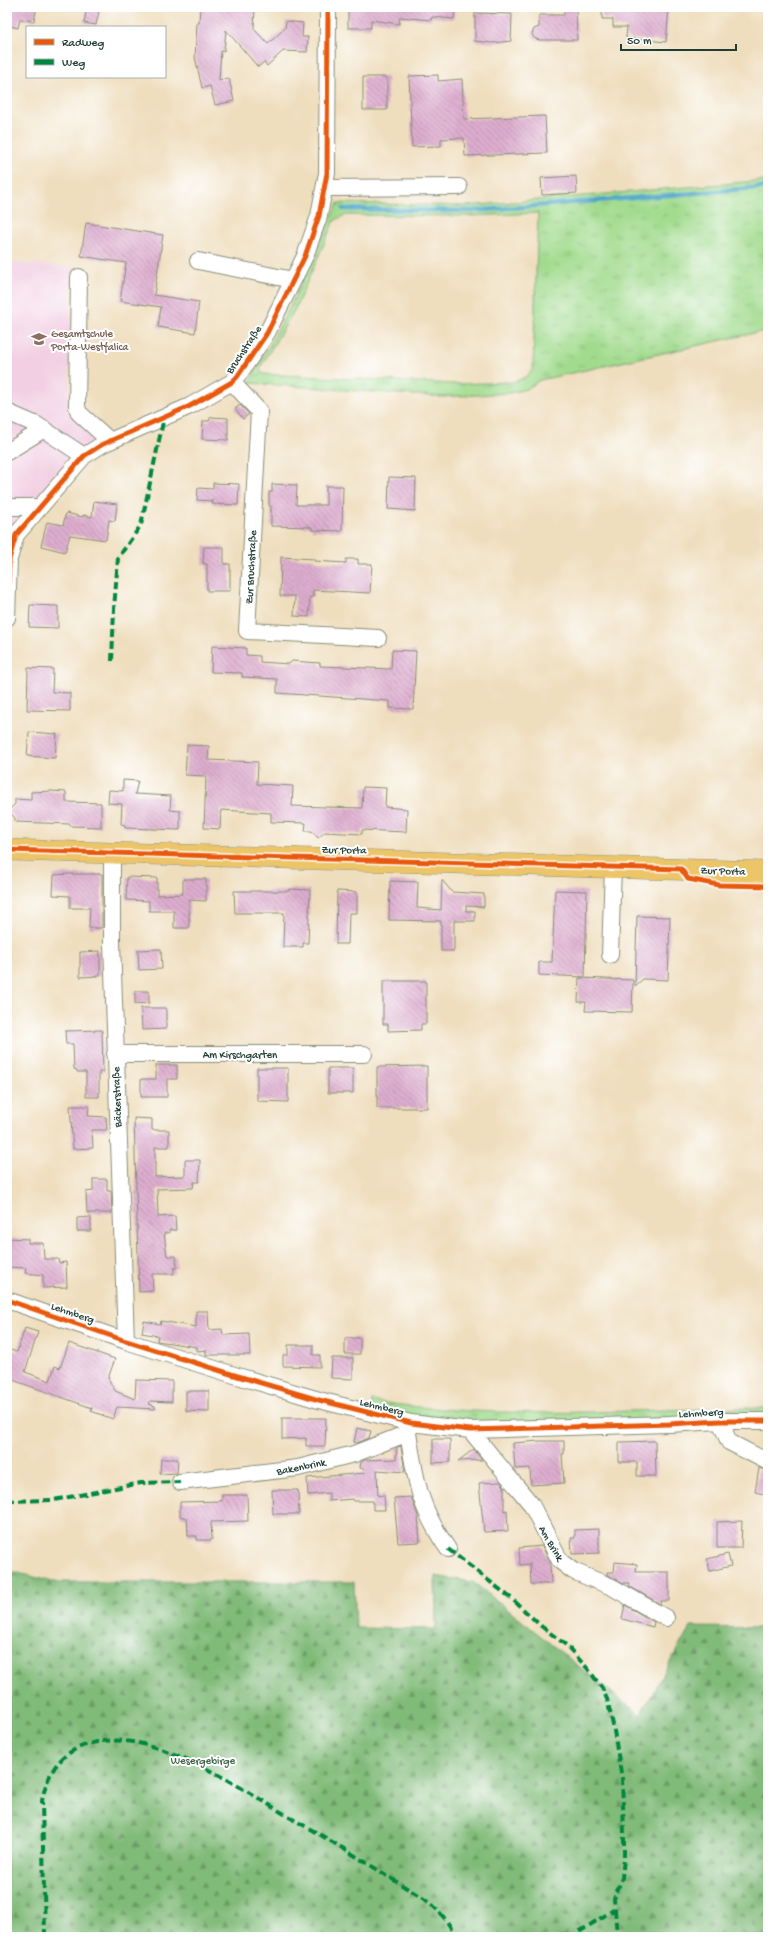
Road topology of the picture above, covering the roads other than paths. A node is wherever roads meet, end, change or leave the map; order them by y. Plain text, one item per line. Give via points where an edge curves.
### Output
1 (328, 7) edge
2 (460, 187) dead end
3 (325, 188) junction
4 (198, 261) dead end
5 (79, 277) dead end
6 (293, 280) junction
7 (232, 382) junction
8 (7, 412) edge
9 (44, 429) junction
10 (110, 441) junction
11 (7, 452) edge
12 (84, 456) junction
13 (7, 507) edge
14 (39, 507) junction
15 (7, 618) edge
16 (378, 638) dead end
17 (7, 850) edge
18 (112, 853) junction
19 (613, 867) junction
20 (768, 872) edge
21 (610, 955) dead end
22 (115, 1054) junction
23 (364, 1054) dead end
24 (7, 1300) edge
25 (126, 1341) junction
26 (720, 1421) junction
27 (768, 1421) edge
28 (409, 1428) junction
29 (470, 1430) junction
30 (768, 1462) edge
31 (180, 1482) dead end
32 (448, 1549) dead end
33 (666, 1618) dead end

1 - 3 street, Bruchstraße via 328,165
2 - 3 street
3 - 6 street, Bruchstraße via 319,216 305,256
4 - 6 street
5 - 10 street via 77,407 79,413
6 - 7 street, Bruchstraße via 267,333
7 - 10 street, Bruchstraße via 190,406
7 - 16 street, Zur Bruchstraße via 259,411 247,631
8 - 9 street
9 - 11 street
9 - 12 street
10 - 12 street, Bruchstraße
12 - 14 street, Bruchstraße
13 - 14 street
14 - 15 street, Bruchstraße via 16,535 9,559
17 - 18 main road, Zur Porta
18 - 19 main road, Zur Porta
18 - 22 street, Bäckerstraße
19 - 20 main road, Zur Porta
19 - 21 street
22 - 23 street, Am Kirschgarten
22 - 25 street, Bäckerstraße
24 - 25 street, Lehmberg
25 - 28 street, Lehmberg
26 - 27 street, Lehmberg
26 - 29 street, Lehmberg
26 - 30 street via 729,1442
28 - 29 street, Lehmberg
28 - 31 street, Bakenbrink via 354,1454 298,1468
28 - 32 street via 416,1481 422,1503
29 - 33 street, Am Brink via 531,1504 560,1561

